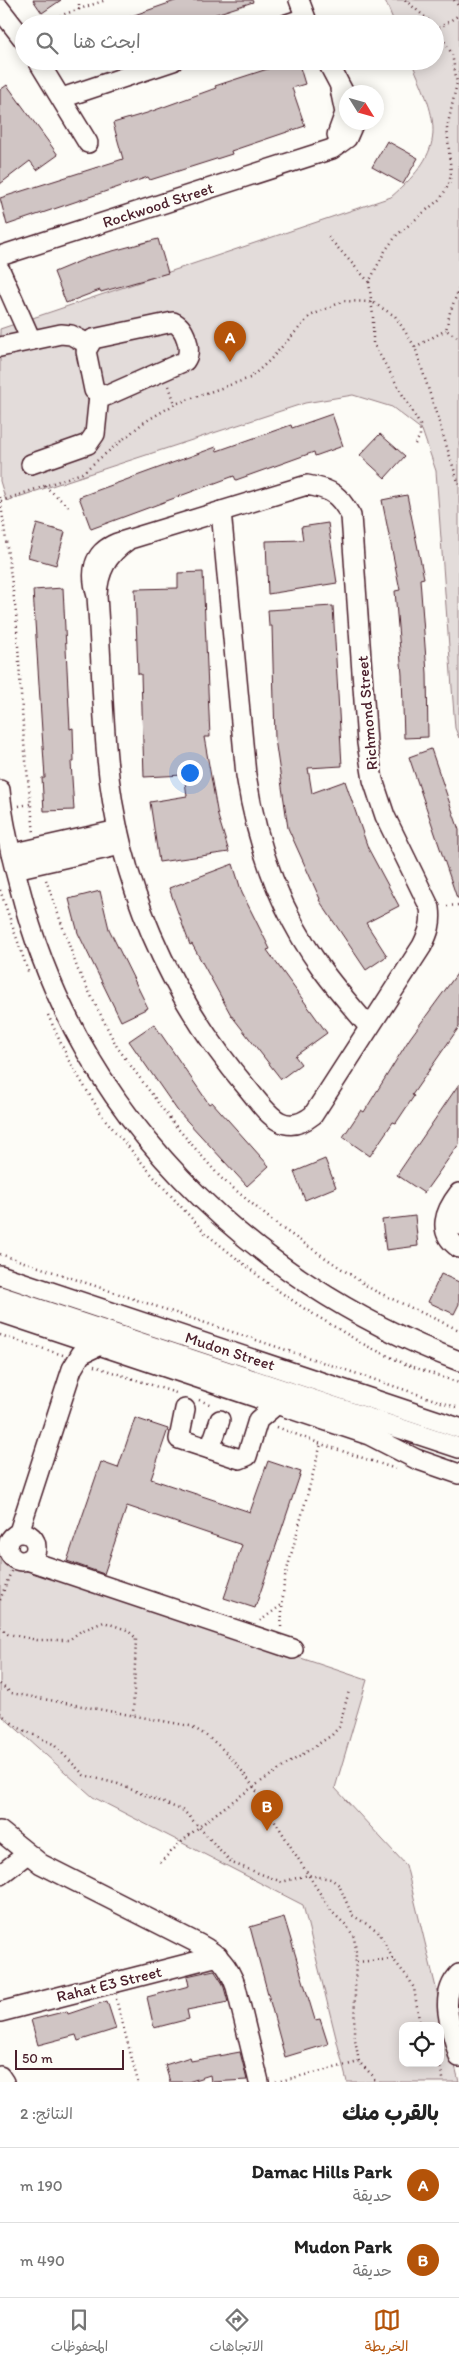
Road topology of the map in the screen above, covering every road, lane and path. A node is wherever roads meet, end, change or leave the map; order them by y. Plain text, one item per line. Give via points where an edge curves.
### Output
1 (80, 0) edge
2 (106, 0) edge
3 (405, 0) edge
4 (454, 0) edge
5 (459, 6) edge
6 (0, 9) edge
7 (79, 10) junction
8 (68, 15) edge
9 (422, 15) edge
10 (459, 15) edge
11 (444, 24) edge
12 (15, 28) edge
13 (444, 39) edge
14 (44, 70) edge
15 (146, 70) edge
16 (332, 70) edge
17 (339, 85) edge
18 (62, 98) junction
19 (339, 130) edge
20 (350, 130) edge
21 (88, 143) dead end
22 (316, 153) junction
23 (328, 237) dead end
24 (0, 256) edge
25 (0, 270) edge
26 (369, 282) junction
27 (459, 289) edge
28 (372, 302) junction
29 (446, 330) junction
30 (459, 338) edge
31 (31, 340) junction
32 (88, 344) junction
33 (0, 346) edge
34 (415, 347) junction
35 (99, 395) junction
36 (415, 444) dead end
37 (31, 464) dead end
38 (45, 486) junction
39 (459, 486) edge
40 (1, 499) edge
41 (71, 509) dead end
42 (221, 511) junction
43 (0, 790) edge
44 (120, 838) junction
45 (38, 856) junction
46 (13, 862) junction
47 (369, 1027) junction
48 (459, 1193) edge
49 (459, 1225) edge
50 (459, 1248) edge
51 (0, 1254) edge
52 (0, 1275) edge
53 (0, 1296) edge
54 (0, 1312) edge
55 (459, 1330) edge
56 (61, 1332) junction
57 (100, 1345) junction
58 (459, 1361) edge
59 (72, 1369) junction
60 (252, 1396) junction
61 (277, 1404) junction
62 (459, 1408) edge
63 (185, 1409) dead end
64 (220, 1420) dead end
65 (258, 1420) junction
66 (459, 1428) edge
67 (321, 1444) dead end
68 (459, 1448) edge
69 (210, 1449) junction
70 (459, 1474) edge
71 (21, 1560) junction
72 (0, 1600) edge
73 (283, 1604) junction
74 (0, 1627) edge
75 (243, 1633) junction
76 (286, 1646) joint
77 (0, 1684) edge
78 (1, 1689) edge
79 (349, 1691) dead end
80 (0, 1713) edge
81 (133, 1715) junction
82 (253, 1787) junction
83 (200, 1828) junction
84 (0, 1831) edge
85 (26, 1854) junction
86 (160, 1863) dead end
87 (0, 1875) edge
88 (308, 1875) junction
89 (218, 1956) junction
90 (393, 1959) junction
91 (356, 1962) junction
92 (459, 1974) edge
93 (112, 1983) junction
94 (0, 2012) edge
95 (419, 2022) edge
96 (459, 2057) edge
97 (359, 2062) junction
98 (440, 2067) edge
99 (0, 2076) edge
100 (4, 2082) edge
101 (138, 2082) edge
102 (260, 2082) edge
103 (276, 2082) edge
104 (375, 2082) edge
105 (444, 2082) edge

1 - 7 path
2 - 7 path
3 - 9 path
4 - 5 path
6 - 12 street
7 - 8 path
10 - 11 path
13 - 26 path via 452,54 457,83 447,128 449,184 441,198 397,235
14 - 18 street
15 - 18 street
16 - 17 street, Rockwood Street
18 - 21 street
19 - 22 street, Rockwood Street
20 - 22 street, Rockwood Street via 340,144
22 - 24 street, Rockwood Street
23 - 26 path
25 - 31 street
26 - 28 path
27 - 29 path
28 - 34 path via 395,316
28 - 36 path via 373,343 420,424 420,436
28 - 38 path via 344,301 310,316 250,378 175,404 143,423 82,473
29 - 30 path
29 - 34 path
31 - 32 street via 61,334 71,335
31 - 33 street
32 - 35 street via 86,351 92,384
32 - 35 street via 100,336 173,322 181,327 188,348 188,357 180,364 112,394
34 - 39 path
35 - 37 street via 95,434 88,444
38 - 40 path
38 - 41 path
40 - 45 path via 16,613 24,743
42 - 44 street, Richmond Street via 127,541 104,566 98,582 107,759
42 - 47 street via 252,817 264,858 298,934 321,969
42 - 47 street, Richmond Street via 307,485 326,488 342,500 351,516 367,743 373,780 384,816 430,908 432,921 428,934
43 - 46 street
44 - 45 street
44 - 47 street, Richmond Street via 138,902 160,957 184,1001 222,1058 276,1120 296,1125 314,1115
45 - 46 street
45 - 55 path via 78,970 117,1047 173,1123 221,1178 280,1227 373,1290
46 - 58 street via 28,923 75,1030 110,1089 176,1173 262,1253 310,1287 361,1318 414,1344
48 - 49 street
48 - 50 street via 446,1212 444,1223 446,1234
51 - 62 path
52 - 66 street, Mudon Street
53 - 68 street, Mudon Street
54 - 56 street
56 - 57 street
56 - 59 street via 70,1344
57 - 59 street via 81,1354
57 - 60 street
59 - 71 street via 19,1532 26,1532 35,1540 35,1552
60 - 61 street
60 - 65 street
61 - 65 street
61 - 70 street via 368,1435 416,1459
63 - 69 street via 179,1438
64 - 69 street
65 - 69 street via 244,1458
67 - 73 path via 292,1545
71 - 72 path
71 - 75 street
73 - 75 path
73 - 76 path
74 - 81 path via 8,1634 37,1640 69,1640 104,1622 127,1630 136,1638
75 - 76 street
77 - 78 path
78 - 81 path
79 - 82 path via 339,1727 332,1735
80 - 83 path via 17,1726 53,1744 84,1775 163,1800 184,1810
81 - 82 path via 190,1726 207,1735 227,1753
82 - 83 path
82 - 88 path
83 - 86 path
83 - 88 path via 232,1863 282,1882
84 - 85 street
85 - 87 street
85 - 89 street
88 - 90 path via 324,1876 338,1885 352,1915 378,1931
88 - 91 path via 332,1912 348,1926 354,1937
89 - 93 street, Rahat E3 Street
89 - 102 street via 232,1975 236,1987
90 - 91 path
90 - 95 path via 414,1988
91 - 97 path via 354,2033
92 - 96 street via 446,2000
93 - 94 street, Rahat E3 Street
93 - 101 path
97 - 103 path
97 - 104 path
98 - 105 path
99 - 100 street

